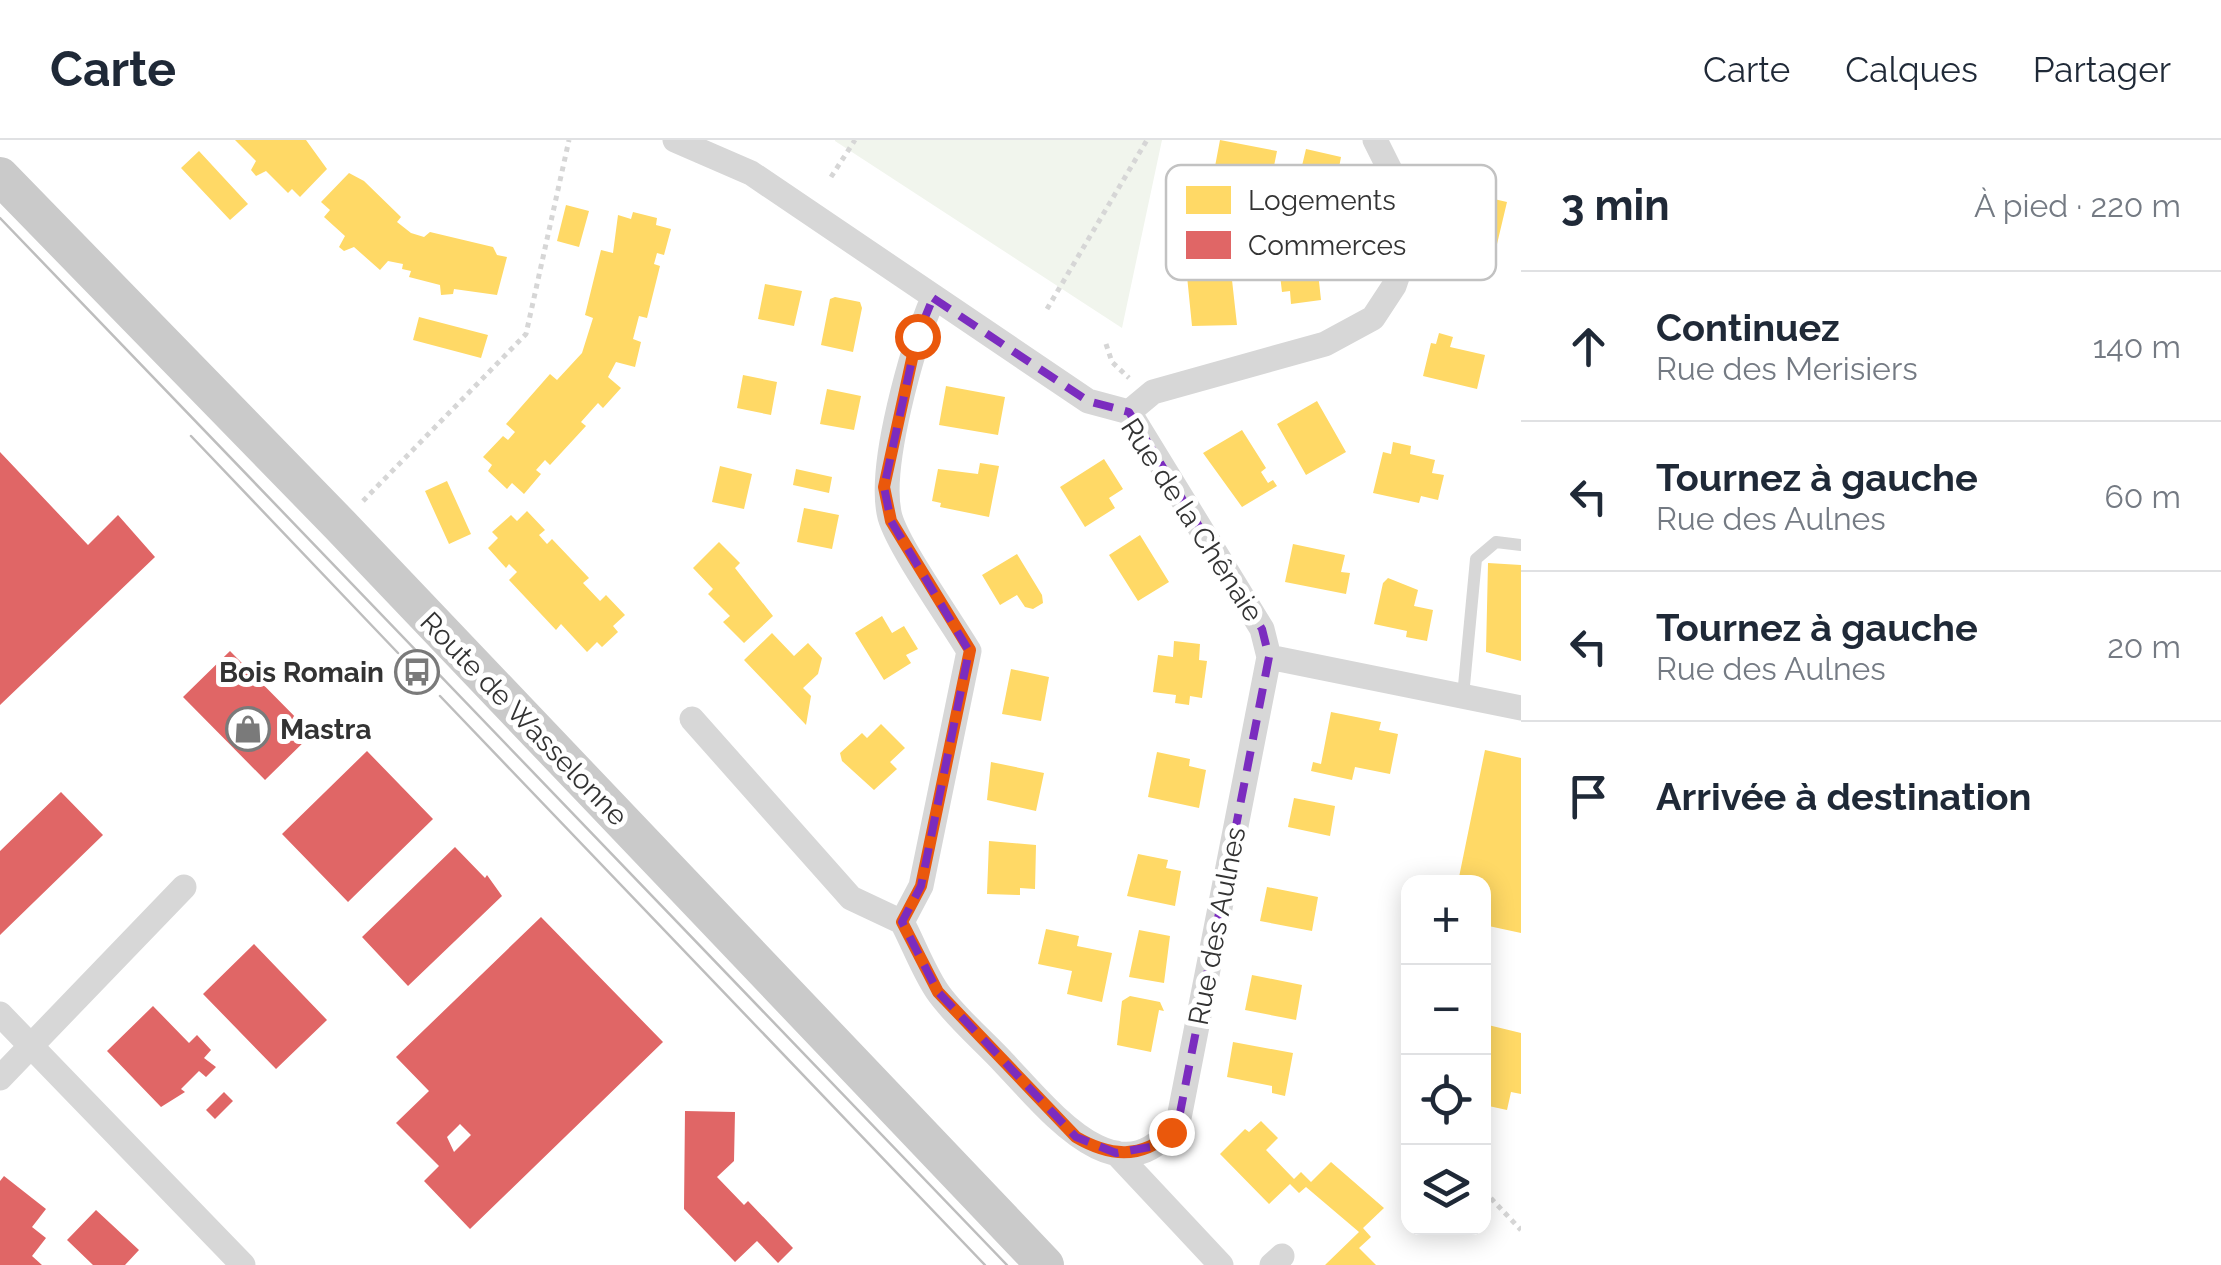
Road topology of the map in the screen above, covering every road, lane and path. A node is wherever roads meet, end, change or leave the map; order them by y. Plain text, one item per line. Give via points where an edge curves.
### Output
1 (569, 140) edge
2 (675, 140) edge
3 (855, 140) edge
4 (1148, 140) edge
5 (1374, 140) edge
6 (1387, 165) edge
7 (0, 176) edge
8 (831, 177) dead end
9 (1396, 280) edge
10 (933, 298) junction
11 (1047, 309) dead end
12 (1106, 344) dead end
13 (1153, 392) junction
14 (1129, 412) junction
15 (340, 524) junction
16 (1521, 546) edge
17 (1270, 657) junction
18 (1463, 696) junction
19 (1521, 708) edge
20 (692, 719) dead end
21 (184, 887) dead end
22 (902, 922) junction
23 (0, 1014) edge
24 (29, 1044) junction
25 (0, 1078) edge
26 (1116, 1153) junction
27 (1491, 1198) edge
28 (1521, 1230) edge
29 (242, 1265) edge
30 (1045, 1265) edge
31 (1221, 1265) edge

1 - 15 path via 526,334
2 - 10 street, Rue de la Chênaie via 751,173
3 - 8 path
4 - 11 path
5 - 6 street
7 - 15 main road, Route de Wasselonne
9 - 13 street via 1373,318 1325,344
10 - 14 street, Rue de la Chênaie via 1088,400
10 - 22 street via 917,336 884,487 891,521 970,650 921,886
12 - 13 path via 1112,362
13 - 14 street
14 - 17 street, Rue de la Chênaie via 1262,628
15 - 30 main road, Route de Wasselonne
16 - 18 lane via 1496,542 1476,559
17 - 18 street, Rue de la Chênaie
17 - 26 street, Rue des Aulnes via 1180,1118 1156,1146
18 - 19 street, Rue de la Chênaie
20 - 22 street via 851,898
21 - 24 street
22 - 26 street via 938,992 1076,1137
23 - 24 street
24 - 25 street
24 - 29 street
26 - 31 street
27 - 28 path

